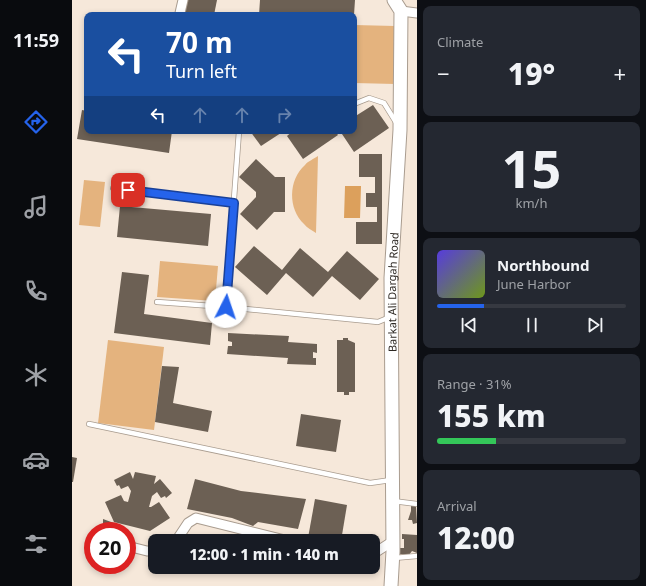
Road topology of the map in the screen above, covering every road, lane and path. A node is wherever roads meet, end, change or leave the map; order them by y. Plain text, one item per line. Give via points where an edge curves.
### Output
1 (183, 0) edge
2 (394, 0) edge
3 (402, 11) junction
4 (180, 12) edge
5 (417, 13) edge
6 (357, 103) edge
7 (400, 130) junction
8 (239, 134) edge
9 (113, 188) dead end
10 (234, 203) junction
11 (157, 302) dead end
12 (226, 307) junction
13 (391, 316) junction
14 (89, 424) dead end
15 (391, 480) junction
16 (392, 501) junction
17 (417, 504) edge
18 (181, 534) edge
19 (261, 534) edge
20 (136, 548) edge
21 (393, 550) junction
22 (148, 551) edge
23 (380, 553) edge
24 (417, 556) edge
25 (384, 586) edge
26 (392, 586) edge

1 - 4 street
2 - 3 main road
3 - 5 street
3 - 7 main road, Barkat Ali Dargah Road
6 - 7 lane via 369,98 384,103
7 - 13 main road, Barkat Ali Dargah Road
8 - 10 lane
9 - 10 lane
10 - 12 lane
11 - 12 lane
12 - 13 lane via 378,322
13 - 15 main road, Barkat Ali Dargah Road
14 - 15 lane via 370,483
15 - 16 main road, Barkat Ali Dargah Road
16 - 17 lane
16 - 21 main road, Barkat Ali Dargah Road
18 - 19 street via 188,523 196,518
20 - 22 street
21 - 23 street
21 - 24 lane
21 - 25 street
21 - 26 main road, Barkat Ali Dargah Road

